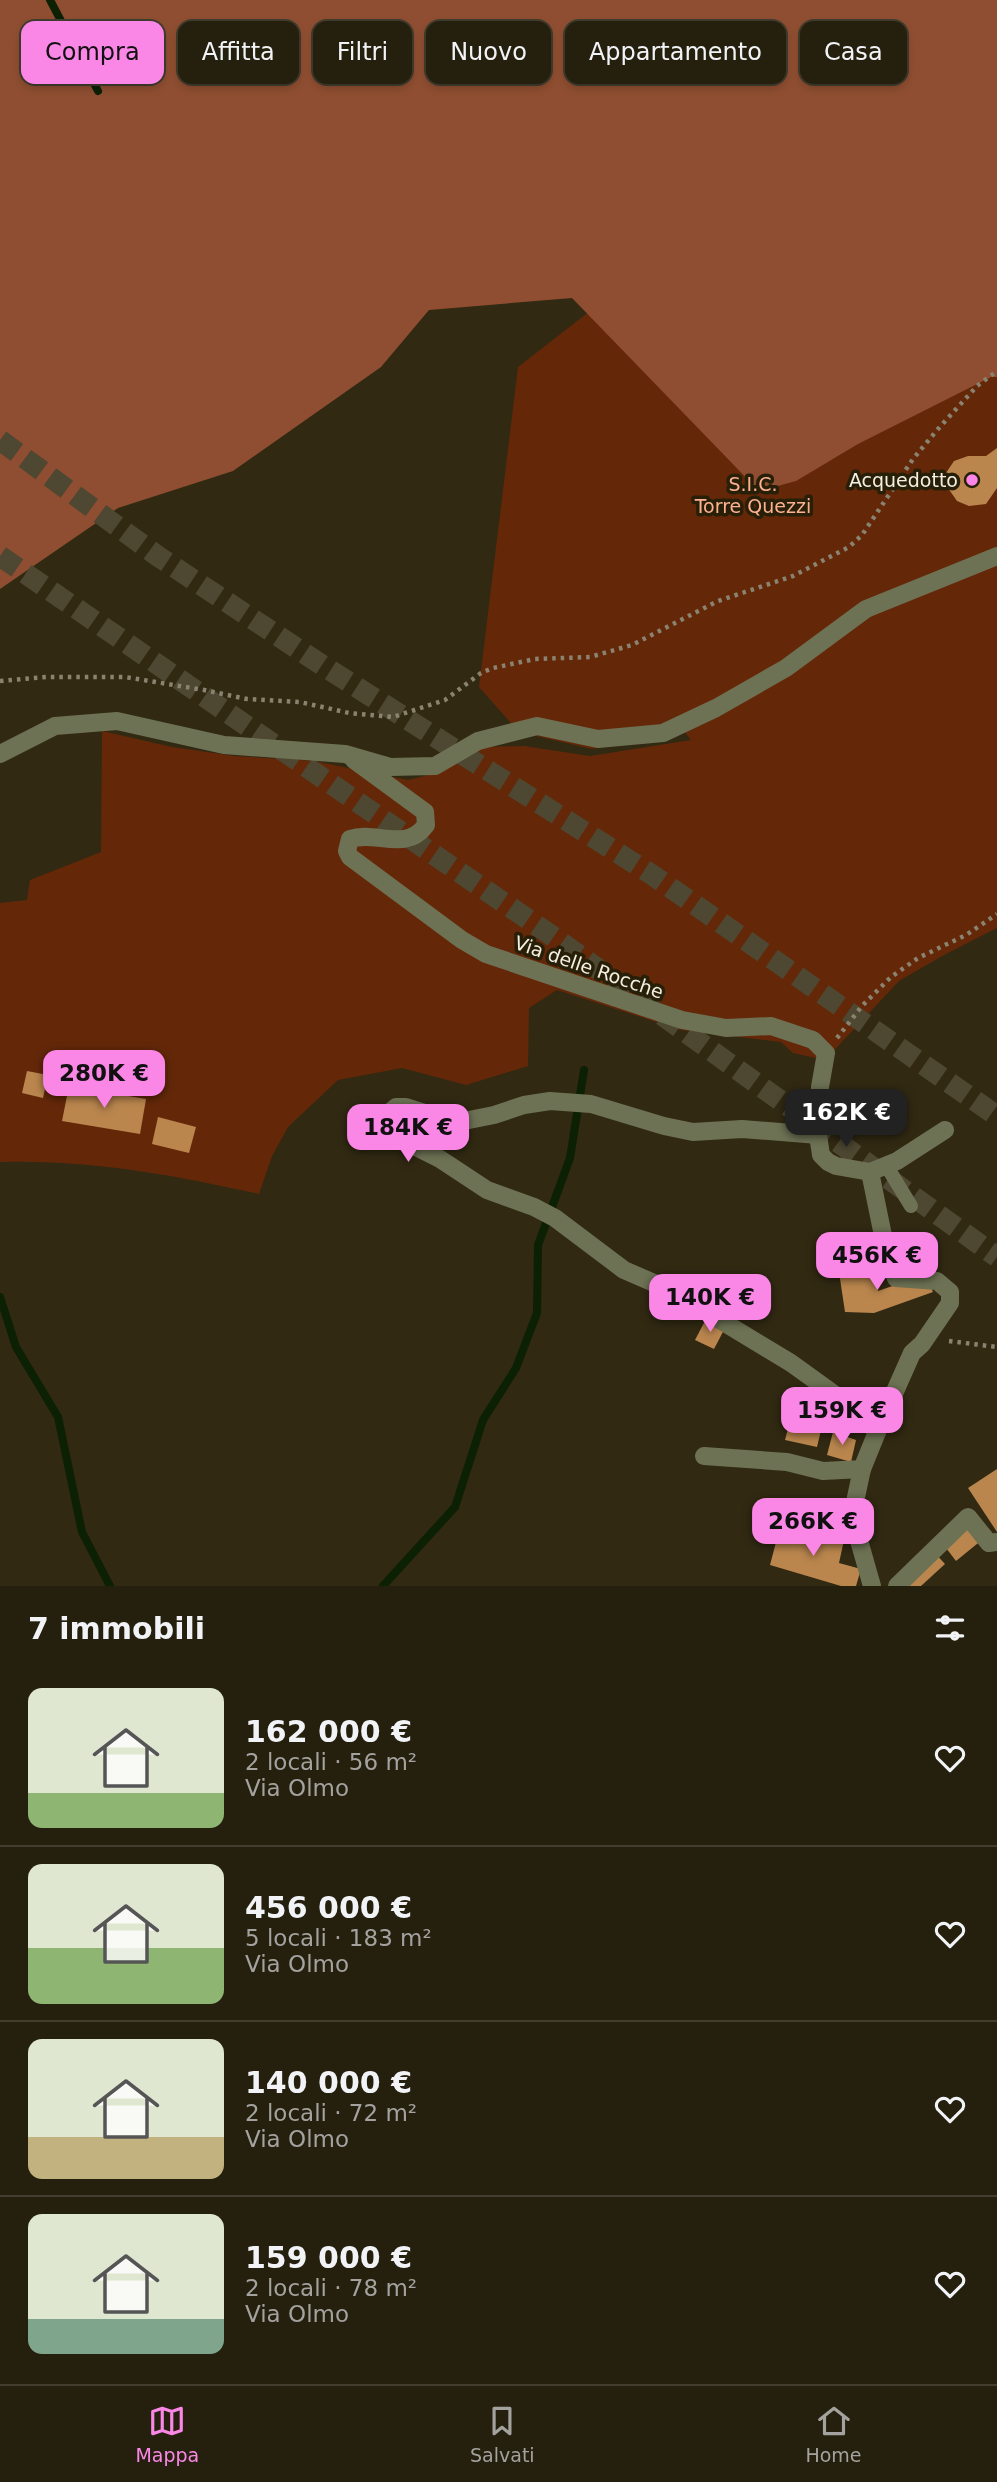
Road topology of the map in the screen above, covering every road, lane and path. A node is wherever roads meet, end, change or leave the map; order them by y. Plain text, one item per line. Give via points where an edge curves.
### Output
1 (997, 371) edge
2 (997, 556) edge
3 (0, 681) edge
4 (0, 754) edge
5 (345, 754) junction
6 (997, 914) edge
7 (826, 1053) junction
8 (945, 1130) dead end
9 (818, 1135) junction
10 (878, 1169) junction
11 (911, 1206) dead end
12 (922, 1345) junction
13 (997, 1347) edge
14 (877, 1432) junction
15 (704, 1456) dead end
16 (862, 1469) junction
17 (997, 1542) edge
18 (872, 1586) edge
19 (897, 1586) edge

1 - 3 path via 938,429 849,547 793,576 718,601 632,645 590,657 535,659 493,668 445,700 393,717 300,702 247,699 125,677
2 - 5 street via 866,609 786,668 663,733 598,739 537,726 478,741 435,766 390,767
4 - 5 street via 55,726 117,721 224,744
5 - 7 street, Via delle Rocche via 425,812 426,825 420,834 397,840 358,836 351,839 350,857 462,940 485,954 682,1020 726,1028 771,1026 813,1040
6 - 7 path via 891,977
7 - 9 street
8 - 10 street
9 - 10 street via 821,1155 828,1162
9 - 14 street via 742,1129 693,1132 591,1104 550,1101 470,1120 444,1119 406,1107 389,1113 394,1132 404,1141 487,1190 555,1218 624,1270 686,1291 720,1320 852,1407
10 - 11 lane
10 - 12 street via 888,1260 896,1278 937,1281 950,1292 950,1303
12 - 13 path via 947,1341
12 - 14 street via 912,1353
14 - 16 street
15 - 16 street via 787,1462 823,1471
16 - 18 street via 852,1516
17 - 19 street via 989,1543 968,1517

